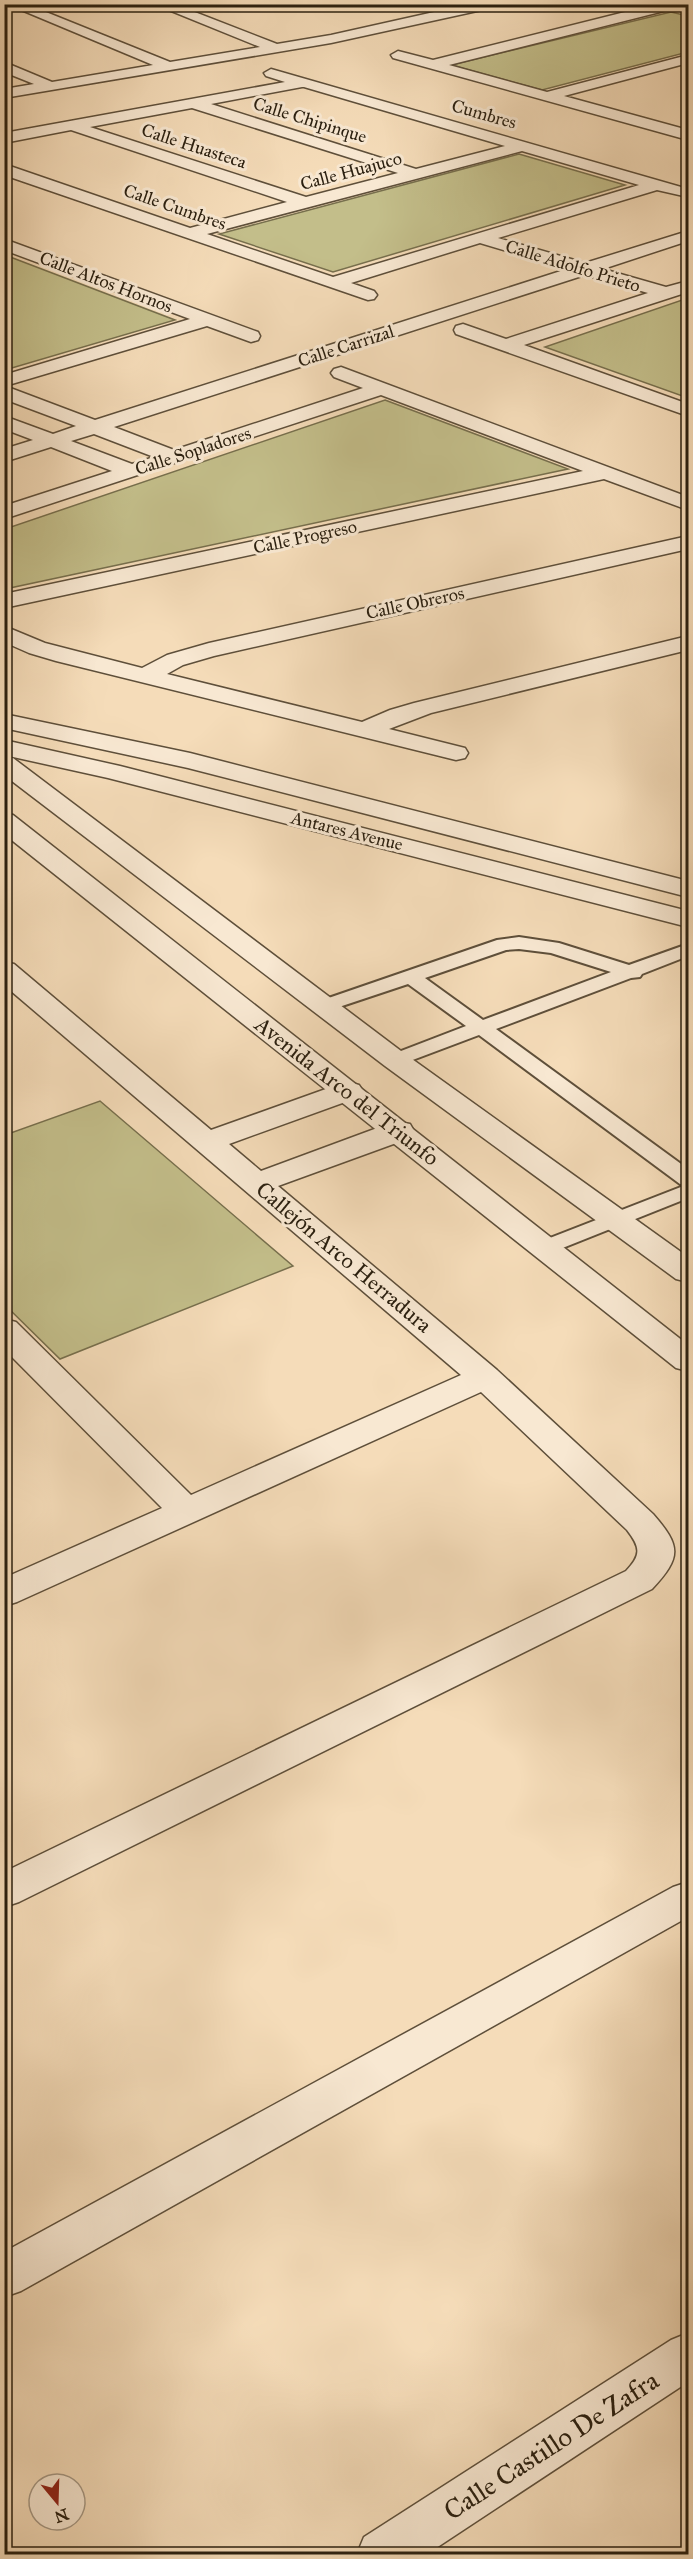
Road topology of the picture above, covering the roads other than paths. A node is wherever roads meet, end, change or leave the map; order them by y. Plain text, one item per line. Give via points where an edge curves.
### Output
1 (13, 4) edge
2 (160, 4) edge
3 (491, 4) edge
4 (674, 5) edge
5 (688, 9) edge
6 (273, 47) junction
7 (398, 55) dead end
8 (688, 59) edge
9 (433, 64) junction
10 (166, 65) junction
11 (4, 66) edge
12 (271, 73) dead end
13 (304, 82) junction
14 (50, 86) junction
15 (4, 94) edge
16 (546, 96) junction
17 (192, 103) junction
18 (678, 116) dead end
19 (648, 124) junction
20 (71, 126) junction
21 (688, 135) edge
22 (4, 138) edge
23 (522, 146) junction
24 (4, 169) edge
25 (416, 174) junction
26 (655, 185) junction
27 (686, 193) dead end
28 (306, 202) junction
29 (688, 218) edge
30 (513, 228) junction
31 (189, 233) junction
32 (688, 236) edge
33 (545, 237) dead end
34 (480, 238) junction
35 (4, 244) edge
36 (589, 250) junction
37 (619, 258) junction
38 (555, 260) junction
39 (649, 267) dead end
40 (585, 269) junction
41 (669, 273) dead end
42 (510, 274) dead end
43 (688, 279) edge
44 (332, 283) junction
45 (688, 286) edge
46 (666, 293) junction
47 (368, 295) dead end
48 (207, 320) junction
49 (463, 330) dead end
50 (251, 336) dead end
51 (506, 345) junction
52 (341, 373) dead end
53 (4, 381) edge
54 (381, 388) junction
55 (4, 392) edge
56 (86, 407) dead end
57 (688, 410) edge
58 (63, 414) junction
59 (95, 427) junction
60 (10, 428) edge
61 (52, 440) junction
62 (4, 456) edge
63 (173, 457) junction
64 (131, 471) junction
65 (605, 473) junction
66 (688, 504) edge
67 (4, 513) edge
68 (688, 543) edge
69 (4, 601) edge
70 (4, 633) edge
71 (688, 643) edge
72 (146, 676) junction
73 (4, 721) edge
74 (366, 730) junction
75 (4, 747) edge
76 (456, 753) dead end
77 (4, 763) edge
78 (4, 821) edge
79 (688, 889) edge
80 (688, 919) edge
81 (688, 950) edge
82 (4, 970) edge
83 (633, 973) junction
84 (410, 976) junction
85 (324, 1006) junction
86 (483, 1029) junction
87 (395, 1060) junction
88 (348, 1092) junction
89 (399, 1131) junction
90 (208, 1141) junction
91 (688, 1179) edge
92 (257, 1183) junction
93 (688, 1191) edge
94 (616, 1220) junction
95 (545, 1248) junction
96 (688, 1272) edge
97 (4, 1329) edge
98 (688, 1361) edge
99 (485, 1377) junction
100 (186, 1510) junction
101 (4, 1593) edge
102 (4, 1891) edge
103 (688, 1898) edge
104 (4, 2276) edge
105 (688, 2355) edge
106 (383, 2554) edge

1 - 10 street
2 - 6 street
3 - 6 street via 384,29
4 - 5 street
4 - 9 street
6 - 10 street
7 - 9 street
8 - 16 street
9 - 16 street
10 - 14 street
11 - 14 street
12 - 13 street, Cumbres
13 - 17 street
13 - 23 street, Cumbres
14 - 15 street
16 - 19 street
17 - 20 street
17 - 25 street, Calle Chipinque
18 - 19 street
19 - 21 street
20 - 22 street
20 - 28 street, Calle Huasteca
23 - 25 street, Calle Huajuco
23 - 26 street, Cumbres
24 - 31 street, Calle Cumbres
25 - 28 street, Calle Huajuco
26 - 27 street, Cumbres
26 - 30 street
28 - 31 street, Calle Huajuco
29 - 36 street
30 - 33 street, Calle Adolfo Prieto
30 - 34 street
31 - 44 street, Calle Cumbres
32 - 37 street, Calle Carrizal
34 - 38 street, Calle Adolfo Prieto
34 - 44 street
35 - 48 street, Calle Altos Hornos
36 - 37 street, Calle Adolfo Prieto
36 - 38 street
37 - 39 street, Calle Adolfo Prieto
37 - 40 street, Calle Carrizal
38 - 40 street, Calle Adolfo Prieto
38 - 42 street
40 - 46 street, Calle Adolfo Prieto
40 - 59 street, Calle Carrizal
41 - 43 street, Calle Adolfo Prieto
44 - 47 street, Calle Cumbres
45 - 46 street
46 - 51 street
48 - 50 street, Calle Altos Hornos
48 - 53 street, Calle Altos Hornos
49 - 51 street
51 - 57 street
52 - 54 street
54 - 63 street, Calle Sopladores
54 - 65 street
55 - 58 street
56 - 58 street
58 - 59 street
58 - 60 street
59 - 61 street, Calle Carrizal
59 - 63 street
60 - 61 street
61 - 62 street, Calle Carrizal
61 - 64 street
63 - 64 street, Calle Sopladores
64 - 67 street, Calle Sopladores
65 - 66 street
65 - 69 street, Calle Progreso
68 - 72 street, Calle Obreros via 209,650 175,660
70 - 72 street via 37,648
71 - 74 street via 423,708
72 - 74 street
73 - 79 street, Antares Avenue via 190,761
74 - 76 street
75 - 80 street, Antares Avenue
77 - 85 street
78 - 88 street, Avenida Arco del Triunfo
81 - 83 lane
82 - 90 street, Callejón Arco Herradura
83 - 84 lane via 520,942
83 - 86 lane
84 - 85 lane
84 - 86 lane
85 - 87 street
86 - 87 lane
86 - 91 lane
87 - 94 street
88 - 89 street, Avenida Arco del Triunfo
88 - 90 street
89 - 92 street
89 - 95 street, Avenida Arco del Triunfo
90 - 92 street, Callejón Arco Herradura
92 - 99 street, Callejón Arco Herradura
93 - 94 lane
94 - 95 lane
94 - 96 street
95 - 98 street, Avenida Arco del Triunfo
97 - 100 street
99 - 100 street
99 - 102 street, Callejón Arco Herradura via 650,1533 657,1549 654,1565 639,1580
100 - 101 street
103 - 104 street
105 - 106 street, Calle Castillo De Zafra

